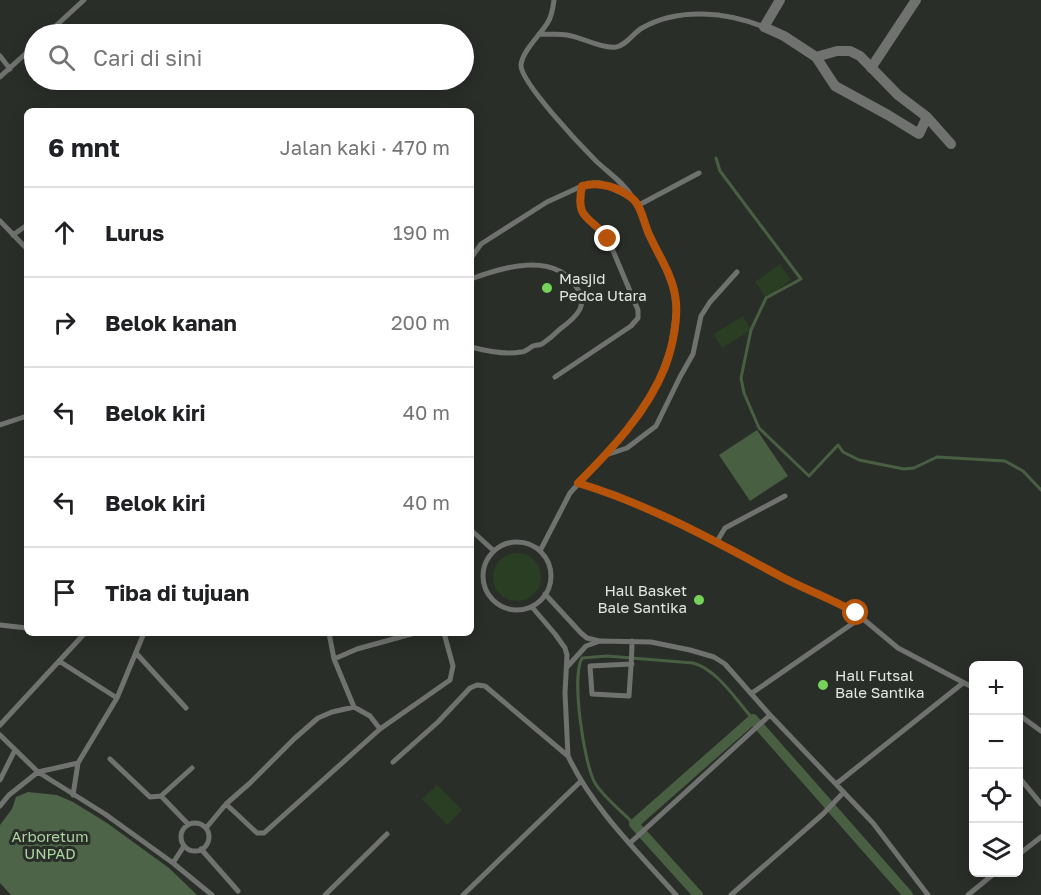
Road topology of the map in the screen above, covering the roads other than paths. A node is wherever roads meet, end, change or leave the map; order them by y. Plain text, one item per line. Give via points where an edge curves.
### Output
1 (84, 0) edge
2 (555, 0) edge
3 (780, 0) edge
4 (916, 0) edge
5 (58, 24) edge
6 (764, 27) junction
7 (539, 34) junction
8 (0, 56) edge
9 (24, 56) edge
10 (816, 57) junction
11 (871, 68) junction
12 (10, 69) junction
13 (0, 77) edge
14 (927, 117) junction
15 (951, 144) dead end
16 (699, 172) dead end
17 (582, 186) junction
18 (633, 199) junction
19 (637, 206) junction
20 (0, 221) edge
21 (24, 227) edge
22 (13, 235) junction
23 (24, 246) edge
24 (474, 253) edge
25 (737, 272) dead end
26 (474, 278) edge
27 (474, 348) edge
28 (555, 377) dead end
29 (24, 417) edge
30 (0, 425) edge
31 (604, 456) junction
32 (578, 483) junction
33 (785, 496) dead end
34 (474, 533) edge
35 (716, 543) junction
36 (494, 551) junction
37 (540, 551) junction
38 (546, 594) junction
39 (532, 607) junction
40 (862, 617) junction
41 (0, 625) edge
42 (24, 628) edge
43 (82, 636) edge
44 (143, 636) edge
45 (330, 636) edge
46 (404, 636) edge
47 (445, 636) edge
48 (600, 641) junction
49 (632, 641) junction
50 (136, 653) junction
51 (334, 659) junction
52 (59, 661) junction
53 (632, 663) junction
54 (567, 667) junction
55 (963, 682) junction
56 (969, 685) edge
57 (752, 693) junction
58 (117, 698) junction
59 (186, 708) dead end
60 (354, 708) junction
61 (770, 715) junction
62 (1019, 715) edge
63 (0, 725) edge
64 (380, 729) junction
65 (1041, 731) edge
66 (0, 735) edge
67 (15, 750) junction
68 (568, 756) junction
69 (110, 759) dead end
70 (393, 762) dead end
71 (78, 763) junction
72 (192, 768) dead end
73 (38, 772) junction
74 (0, 780) edge
75 (581, 781) junction
76 (1023, 782) edge
77 (836, 784) junction
78 (844, 792) junction
79 (73, 795) junction
80 (161, 796) junction
81 (226, 804) junction
82 (1041, 804) edge
83 (0, 806) edge
84 (188, 824) junction
85 (206, 828) junction
86 (387, 834) dead end
87 (1041, 837) edge
88 (633, 841) junction
89 (183, 846) junction
90 (201, 849) junction
91 (1023, 851) edge
92 (173, 862) junction
93 (991, 877) edge
94 (238, 891) dead end
95 (212, 895) edge
96 (325, 895) edge
97 (463, 895) edge
98 (676, 895) edge
99 (731, 895) edge
100 (928, 895) edge
101 (968, 895) edge

1 - 5 lane
2 - 7 lane via 549,21
3 - 6 street
4 - 11 street
6 - 7 lane via 744,19 687,14 641,28 623,45 614,47 567,35
6 - 10 street
7 - 18 lane via 521,64 528,82
8 - 12 lane
9 - 12 lane
10 - 11 street via 850,51
10 - 14 street via 835,86 919,135
11 - 14 street
12 - 13 lane
14 - 15 street
16 - 19 lane
17 - 18 lane via 600,183
17 - 24 lane via 547,202 491,237
17 - 28 lane via 581,210 608,239 638,318
18 - 19 lane
19 - 31 lane via 673,285 675,322 666,365 658,382 630,426
20 - 22 lane
21 - 22 lane
22 - 23 lane
25 - 31 lane via 701,316 693,354 656,426 627,448
26 - 27 lane via 512,266 545,267 568,276 581,302 567,324 524,352
29 - 30 lane
31 - 32 lane
32 - 35 lane via 617,495
32 - 37 lane
33 - 35 lane via 725,528
34 - 36 lane
35 - 40 lane
36 - 37 lane via 519,542
36 - 39 lane via 483,572 489,597 508,609
37 - 38 lane via 550,570
38 - 39 lane
38 - 48 lane via 581,633
39 - 54 lane via 565,648
40 - 55 lane via 898,648
40 - 57 lane
41 - 42 lane
43 - 52 lane
44 - 50 lane
45 - 51 lane
46 - 51 lane
47 - 64 lane via 453,666 450,680
48 - 49 lane
48 - 54 lane via 586,646
49 - 53 lane
49 - 57 lane via 714,657
50 - 58 lane
50 - 59 lane
51 - 60 lane
52 - 58 lane
52 - 63 lane
53 - 53 lane via 629,696 592,694 590,666
54 - 68 lane
55 - 56 lane
55 - 77 lane
57 - 61 lane
58 - 71 lane
60 - 64 lane via 370,716
60 - 81 lane via 318,718
61 - 77 lane
61 - 88 lane
62 - 65 lane
64 - 81 lane via 264,833 257,832
66 - 67 lane
67 - 73 lane
67 - 74 lane
68 - 70 lane via 484,686 477,685
68 - 75 lane
69 - 80 lane via 150,797
71 - 73 lane
71 - 79 lane
72 - 80 lane
73 - 79 lane
73 - 83 lane
75 - 88 lane via 598,806
75 - 97 lane
76 - 82 lane
77 - 78 lane
78 - 99 lane
78 - 100 lane
79 - 92 lane
80 - 84 lane
81 - 85 lane
84 - 85 lane via 198,823
84 - 89 lane via 182,832
85 - 90 lane via 209,838
86 - 96 lane
87 - 91 lane
88 - 98 lane
89 - 90 lane via 192,851
89 - 92 lane
90 - 94 lane
92 - 95 lane
93 - 101 lane

